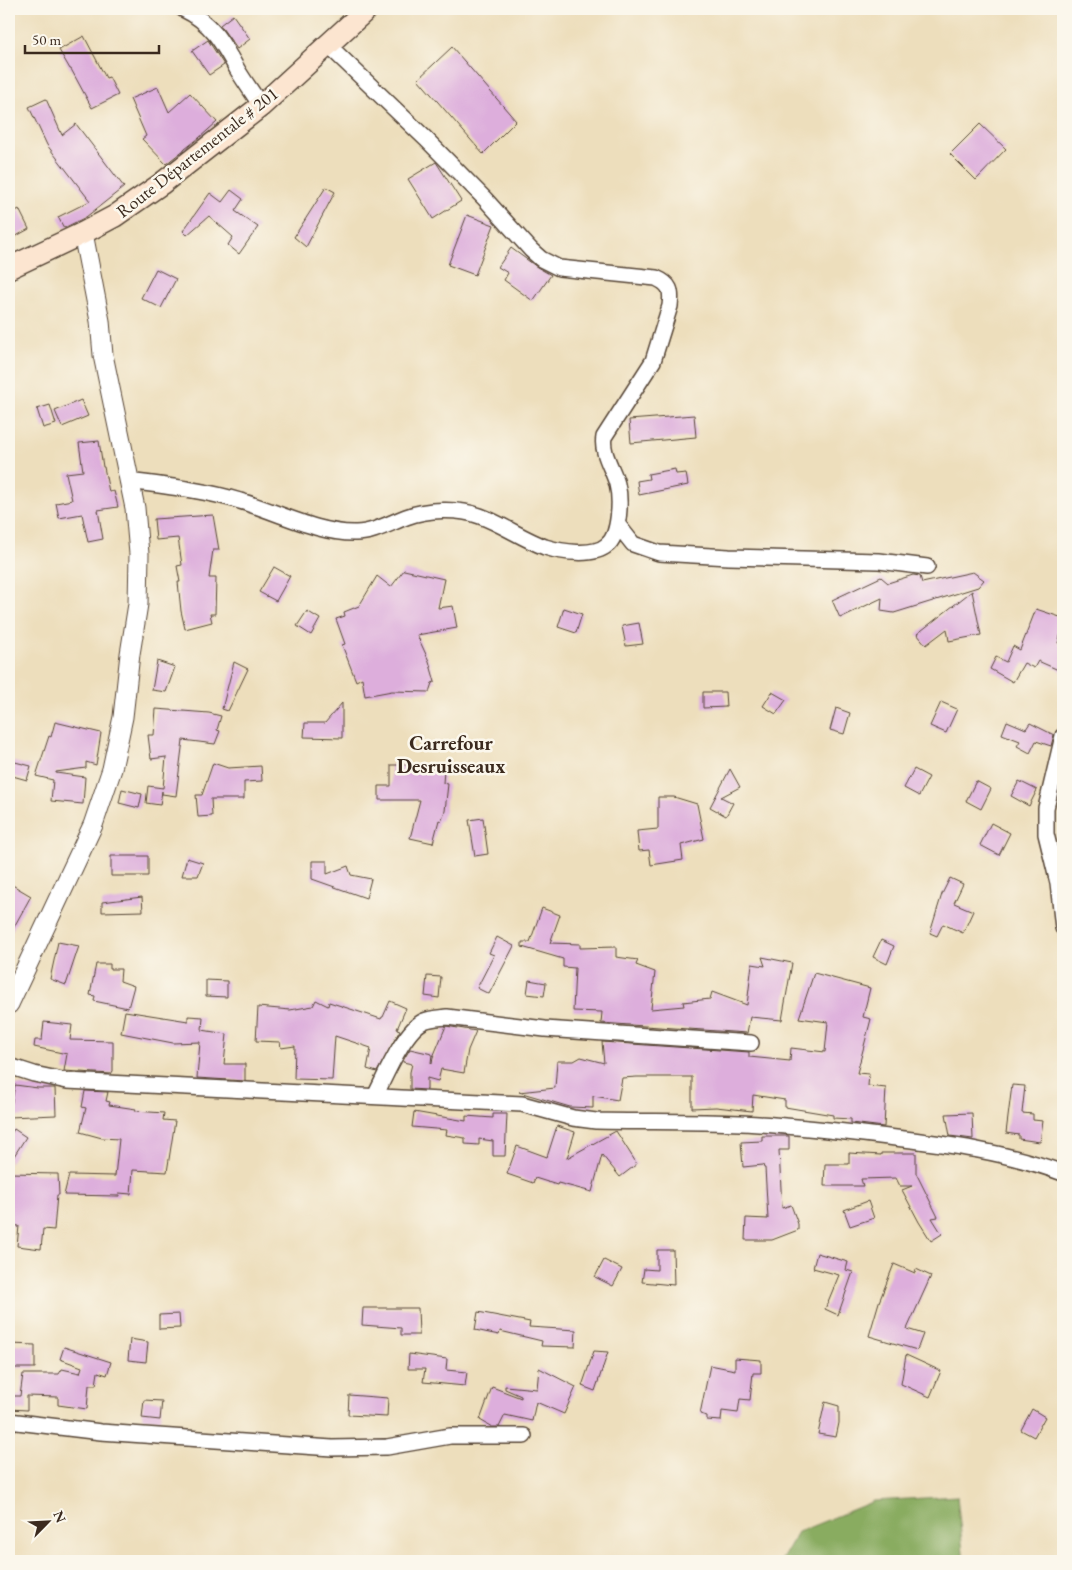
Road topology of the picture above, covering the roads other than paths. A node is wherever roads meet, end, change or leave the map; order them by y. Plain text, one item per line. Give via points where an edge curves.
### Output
1 (182, 9) edge
2 (367, 9) edge
3 (328, 45) junction
4 (260, 106) junction
5 (83, 233) junction
6 (9, 268) edge
7 (128, 481) junction
8 (618, 525) junction
9 (927, 567) dead end
10 (1063, 736) edge
11 (1063, 928) edge
12 (9, 1004) edge
13 (752, 1043) dead end
14 (9, 1066) edge
15 (375, 1096) junction
16 (1063, 1173) edge
17 (9, 1421) edge
18 (524, 1436) dead end

1 - 4 street via 207,24 228,50
2 - 3 main road, Route Départementale # 201
3 - 4 main road, Route Départementale # 201
3 - 8 street via 485,198 541,259 559,268 656,278 668,286 670,306 652,361 604,438 604,448 618,487
4 - 5 main road, Route Départementale # 201 via 161,184 115,216
5 - 6 main road, Route Départementale # 201
5 - 7 street via 100,321 102,355
7 - 8 street via 206,492 343,533 376,530 419,513 438,510 479,516 546,547 590,552 607,546
7 - 12 street via 135,508 139,554 138,604 123,717 112,770 94,825
8 - 9 street via 633,544 659,553 879,561
10 - 11 street via 1046,808 1046,834 1058,883
13 - 15 street via 434,1018 418,1025 404,1042
14 - 15 street via 67,1081
15 - 16 street via 522,1104 596,1121 742,1123 837,1131 946,1144 1010,1156
17 - 18 street via 101,1432 332,1448 387,1447 450,1436

